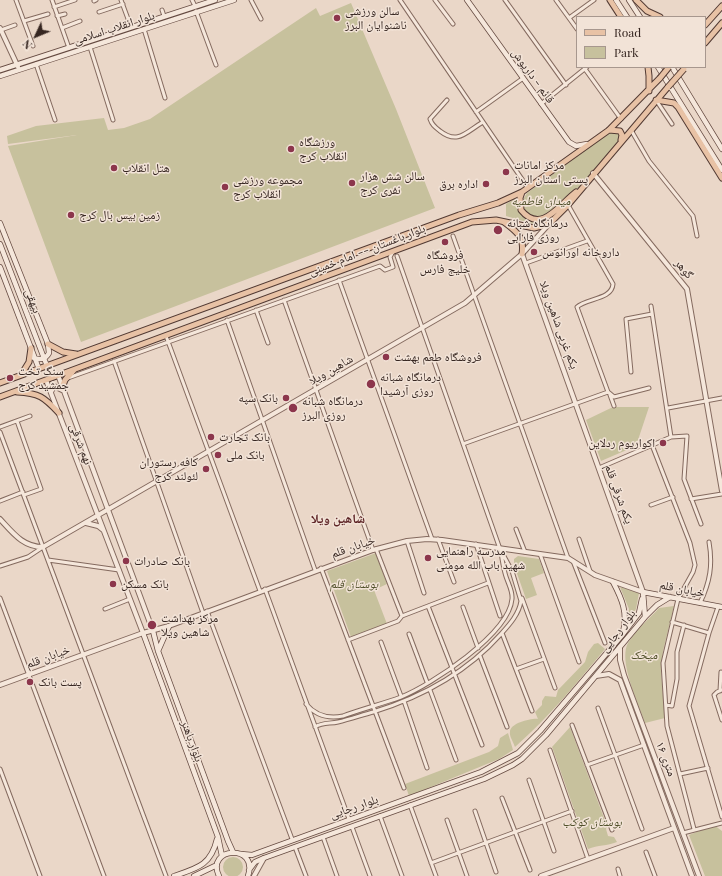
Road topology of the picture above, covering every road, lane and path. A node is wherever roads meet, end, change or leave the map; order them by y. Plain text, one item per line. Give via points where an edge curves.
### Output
1 (16, 0) edge
2 (52, 0) edge
3 (75, 0) edge
4 (192, 0) edge
5 (215, 0) edge
6 (234, 0) edge
7 (251, 0) edge
8 (400, 0) edge
9 (436, 0) edge
10 (467, 0) edge
11 (504, 0) edge
12 (556, 0) edge
13 (594, 0) edge
14 (610, 0) edge
15 (616, 0) edge
16 (629, 0) edge
17 (636, 0) edge
18 (122, 1) edge
19 (722, 6) edge
20 (54, 7) junction
21 (196, 9) junction
22 (162, 10) dead end
23 (647, 11) junction
24 (99, 12) dead end
25 (48, 14) dead end
26 (65, 14) dead end
27 (57, 16) junction
28 (164, 16) junction
29 (620, 16) edge
30 (626, 16) edge
31 (639, 16) edge
32 (650, 16) edge
33 (658, 16) edge
34 (569, 18) junction
35 (711, 18) junction
36 (261, 19) dead end
37 (706, 19) edge
38 (24, 21) junction
39 (80, 21) dead end
40 (452, 24) dead end
41 (706, 24) edge
42 (15, 25) dead end
43 (722, 25) edge
44 (131, 27) junction
45 (62, 28) junction
46 (576, 28) edge
47 (0, 29) edge
48 (144, 29) junction
49 (706, 42) edge
50 (33, 46) dead end
51 (90, 47) junction
52 (69, 48) junction
53 (36, 64) junction
54 (216, 65) dead end
55 (18, 67) junction
56 (586, 68) edge
57 (648, 68) edge
58 (659, 68) edge
59 (669, 68) edge
60 (671, 68) edge
61 (684, 68) edge
62 (0, 70) edge
63 (0, 76) edge
64 (522, 79) junction
65 (566, 84) junction
66 (649, 91) junction
67 (165, 98) dead end
68 (447, 100) dead end
69 (656, 100) junction
70 (541, 104) junction
71 (476, 112) junction
72 (621, 119) junction
73 (55, 120) dead end
74 (113, 120) dead end
75 (483, 122) junction
76 (672, 124) dead end
77 (609, 130) junction
78 (631, 130) junction
79 (621, 141) junction
80 (592, 142) junction
81 (722, 149) edge
82 (722, 170) edge
83 (593, 173) junction
84 (722, 178) edge
85 (583, 186) junction
86 (528, 188) junction
87 (522, 192) junction
88 (568, 205) junction
89 (503, 221) junction
90 (0, 222) edge
91 (549, 224) junction
92 (453, 236) dead end
93 (697, 236) dead end
94 (587, 241) junction
95 (0, 244) edge
96 (394, 250) junction
97 (522, 254) junction
98 (397, 256) dead end
99 (337, 260) junction
100 (526, 263) junction
101 (323, 266) junction
102 (0, 267) edge
103 (341, 270) junction
104 (327, 276) junction
105 (339, 280) junction
106 (296, 288) junction
107 (298, 295) junction
108 (475, 296) junction
109 (284, 300) junction
110 (651, 306) dead end
111 (256, 310) junction
112 (652, 314) junction
113 (227, 320) junction
114 (422, 329) junction
115 (166, 334) junction
116 (130, 336) junction
117 (120, 340) junction
118 (168, 342) junction
119 (268, 343) dead end
120 (48, 344) junction
121 (133, 347) junction
122 (31, 348) junction
123 (125, 350) junction
124 (77, 355) junction
125 (34, 358) junction
126 (44, 358) junction
127 (368, 360) junction
128 (114, 361) junction
129 (47, 366) junction
130 (77, 368) junction
131 (39, 369) junction
132 (630, 372) dead end
133 (58, 375) junction
134 (21, 376) junction
135 (66, 378) junction
136 (46, 380) junction
137 (0, 383) edge
138 (649, 388) dead end
139 (63, 390) junction
140 (316, 390) junction
141 (14, 392) junction
142 (608, 392) junction
143 (51, 393) junction
144 (612, 396) junction
145 (0, 397) edge
146 (722, 398) edge
147 (706, 401) junction
148 (576, 403) junction
149 (614, 406) dead end
150 (668, 408) junction
151 (58, 413) junction
152 (30, 416) dead end
153 (262, 420) junction
154 (17, 421) junction
155 (520, 424) junction
156 (0, 427) edge
157 (0, 432) edge
158 (671, 437) junction
159 (463, 444) junction
160 (652, 445) junction
161 (208, 451) junction
162 (599, 468) junction
163 (156, 481) junction
164 (722, 491) edge
165 (23, 494) junction
166 (722, 494) edge
167 (673, 496) junction
168 (692, 499) junction
169 (0, 501) edge
170 (651, 505) dead end
171 (108, 509) junction
172 (98, 515) junction
173 (0, 519) edge
174 (86, 523) junction
175 (701, 524) dead end
176 (516, 529) dead end
177 (104, 531) junction
178 (432, 539) junction
179 (438, 539) junction
180 (579, 539) dead end
181 (407, 541) junction
182 (709, 542) dead end
183 (476, 544) junction
184 (43, 547) junction
185 (375, 549) junction
186 (500, 549) junction
187 (525, 552) junction
188 (540, 554) junction
189 (568, 558) junction
190 (48, 560) junction
191 (573, 561) junction
192 (0, 566) edge
193 (321, 568) junction
194 (119, 570) junction
195 (315, 570) junction
196 (512, 571) junction
197 (590, 573) junction
198 (505, 574) junction
199 (454, 582) dead end
200 (613, 582) junction
201 (488, 583) junction
202 (262, 590) junction
203 (643, 592) junction
204 (424, 593) dead end
205 (521, 596) junction
206 (670, 597) junction
207 (0, 598) edge
208 (130, 599) junction
209 (678, 599) junction
210 (700, 603) junction
211 (428, 606) junction
212 (720, 607) edge
213 (2, 608) edge
214 (463, 608) dead end
215 (105, 609) dead end
216 (205, 612) junction
217 (639, 612) junction
218 (402, 616) junction
219 (500, 616) dead end
220 (645, 617) junction
221 (672, 622) junction
222 (169, 626) junction
223 (684, 626) junction
224 (153, 631) junction
225 (709, 632) junction
226 (143, 633) junction
227 (502, 633) junction
228 (409, 634) dead end
229 (623, 634) junction
230 (348, 640) junction
231 (381, 642) dead end
232 (605, 643) dead end
233 (478, 648) junction
234 (620, 648) junction
235 (158, 651) junction
236 (83, 654) junction
237 (480, 656) junction
238 (544, 658) junction
239 (579, 662) dead end
240 (452, 667) junction
241 (516, 669) junction
242 (721, 672) dead end
243 (30, 674) junction
244 (454, 674) junction
245 (595, 677) junction
246 (427, 682) junction
247 (0, 685) edge
248 (555, 688) dead end
249 (430, 690) junction
250 (720, 691) edge
251 (401, 696) junction
252 (404, 701) junction
253 (306, 704) junction
254 (666, 705) junction
255 (373, 706) junction
256 (598, 708) dead end
257 (375, 711) junction
258 (532, 711) dead end
259 (722, 720) edge
260 (572, 725) dead end
261 (315, 727) junction
262 (507, 727) dead end
263 (482, 745) dead end
264 (644, 745) junction
265 (550, 750) dead end
266 (518, 753) junction
267 (615, 755) junction
268 (522, 759) junction
269 (456, 760) dead end
270 (587, 766) junction
271 (427, 768) dead end
272 (708, 768) junction
273 (0, 769) edge
274 (680, 774) junction
275 (529, 780) dead end
276 (404, 788) dead end
277 (502, 798) dead end
278 (410, 806) junction
279 (475, 811) dead end
280 (572, 811) junction
281 (380, 816) junction
282 (722, 817) edge
283 (349, 819) junction
284 (447, 820) dead end
285 (544, 821) junction
286 (722, 823) edge
287 (679, 824) junction
288 (674, 826) junction
289 (352, 827) junction
290 (642, 829) dead end
291 (694, 829) junction
292 (612, 830) dead end
293 (515, 832) junction
294 (683, 833) junction
295 (323, 837) junction
296 (218, 838) junction
297 (292, 839) junction
298 (486, 843) junction
299 (295, 847) junction
300 (233, 852) junction
301 (554, 852) dead end
302 (646, 852) dead end
303 (458, 853) junction
304 (241, 854) junction
305 (222, 856) junction
306 (264, 858) junction
307 (588, 859) junction
308 (431, 863) junction
309 (217, 865) junction
310 (618, 869) dead end
311 (249, 870) junction
312 (530, 870) dead end
313 (204, 872) junction
314 (496, 872) dead end
315 (40, 876) edge
316 (104, 876) edge
317 (166, 876) edge
318 (174, 876) edge
319 (194, 876) edge
320 (208, 876) edge
321 (219, 876) edge
322 (248, 876) edge
323 (254, 876) edge
324 (306, 876) edge
325 (337, 876) edge
326 (370, 876) edge
327 (402, 876) edge
328 (436, 876) edge
329 (466, 876) edge
330 (540, 876) edge
331 (620, 876) edge
332 (655, 876) edge
333 (692, 876) edge
334 (699, 876) edge

1 - 38 street
2 - 20 street
3 - 20 street
4 - 21 street
5 - 21 main road, بلوار انقلاب اسلامی
6 - 21 main road, بلوار انقلاب اسلامی
7 - 36 street
8 - 71 street
9 - 40 street
10 - 64 main road, قائم - داریوش
11 - 65 street
12 - 34 street
13 - 34 street
14 - 29 main road
15 - 30 main road
16 - 31 main road
17 - 23 main road
18 - 24 street
18 - 44 street
19 - 35 main road
20 - 27 street
21 - 28 main road, بلوار انقلاب اسلامی
21 - 48 main road, بلوار انقلاب اسلامی
21 - 54 street
22 - 28 street
23 - 32 main road
23 - 33 main road
25 - 38 street
26 - 27 street
27 - 45 street
28 - 44 main road, بلوار انقلاب اسلامی
34 - 46 street
35 - 37 main road
35 - 41 main road
38 - 50 street
39 - 45 street
42 - 47 street
43 - 49 main road
44 - 52 main road, بلوار انقلاب اسلامی
45 - 52 street
47 - 55 street
48 - 51 main road, بلوار انقلاب اسلامی
48 - 67 street
51 - 53 main road, بلوار انقلاب اسلامی
51 - 74 street
52 - 55 main road, بلوار انقلاب اسلامی
53 - 55 main road, بلوار انقلاب اسلامی
53 - 73 street
55 - 62 main road, بلوار انقلاب اسلامی
55 - 63 main road, بلوار انقلاب اسلامی
56 - 65 street
56 - 72 street
57 - 66 main road
58 - 82 main road
59 - 66 main road, بلوار باغستان -- امام خمینی, bridge
60 - 81 main road
61 - 69 main road, bridge
64 - 70 main road, قائم - داریوش
64 - 71 street
65 - 70 street
66 - 72 main road, بلوار باغستان -- امام خمینی
68 - 75 street via 430,119 432,124 449,137 456,138
69 - 76 street
69 - 78 main road
69 - 84 main road via 674,103 678,107
70 - 80 main road, قائم - داریوش via 572,145 580,147
71 - 75 street
72 - 77 main road, بلوار باغستان -- امام خمینی
75 - 86 street
77 - 79 main road via 620,131
77 - 80 main road, بلوار باغستان -- امام خمینی
78 - 79 main road
78 - 93 street via 649,161 693,216
79 - 83 main road
80 - 86 main road, بلوار باغستان -- امام خمینی
83 - 85 main road
83 - 147 street, گوهر via 687,289
85 - 87 main road via 550,216 539,219 529,217 521,210
85 - 88 main road
86 - 87 main road, بلوار باغستان -- امام خمینی
87 - 99 main road, بلوار باغستان -- امام خمینی via 504,201
88 - 91 main road
88 - 94 street
89 - 91 main road, بلوار باغستان -- امام خمینی via 534,228
89 - 96 main road, بلوار باغستان -- امام خمینی via 489,219 472,222
89 - 97 main road via 521,236
90 - 120 main road, بیهقی
91 - 97 street, شاهین ویلا
92 - 108 street
94 - 100 street
94 - 142 street via 612,281 613,288 608,293 577,307
95 - 126 main road, بیهقی
96 - 103 main road, بلوار باغستان -- امام خمینی
96 - 105 street via 390,257 393,267 385,270 380,266
97 - 100 street, یکم غربی شاهین ویلا
97 - 108 street, شاهین ویلا
98 - 114 street
99 - 101 main road, بلوار باغستان -- امام خمینی
99 - 103 main road via 336,266
100 - 148 street, یکم غربی شاهین ویلا
101 - 104 main road via 327,270
101 - 116 main road, بلوار باغستان -- امام خمینی
102 - 122 main road, بیهقی
103 - 104 main road, بلوار باغستان -- امام خمینی
104 - 106 main road, بلوار باغستان -- امام خمینی
105 - 107 street
105 - 127 street
106 - 107 street
106 - 115 main road, بلوار باغستان -- امام خمینی
107 - 109 street
108 - 114 street, شاهین ویلا
108 - 155 street
109 - 111 street
109 - 140 street
110 - 112 street
111 - 113 street
111 - 119 street
112 - 132 street via 626,319
112 - 150 street
113 - 118 street
113 - 153 street
114 - 127 street, شاهین ویلا
114 - 159 street
115 - 118 street
115 - 121 main road, بلوار باغستان -- امام خمینی
116 - 117 main road, بلوار باغستان -- امام خمینی
116 - 121 main road via 129,341
117 - 123 main road via 125,342
117 - 124 main road, بلوار باغستان -- امام خمینی
118 - 128 street
118 - 161 street
120 - 124 main road via 63,352
120 - 126 main road via 49,353
121 - 123 main road, بلوار باغستان -- امام خمینی
122 - 125 main road, بیهقی
122 - 134 main road via 29,362
123 - 130 main road, بلوار باغستان -- امام خمینی
124 - 129 main road, بلوار باغستان -- امام خمینی
125 - 126 main road
125 - 131 main road, بیهقی
126 - 129 main road, بیهقی
127 - 140 street, شاهین ویلا
127 - 178 street
128 - 135 street
128 - 163 street
129 - 131 main road, بلوار باغستان -- امام خمینی
130 - 133 main road, بلوار باغستان -- امام خمینی
130 - 135 main road
131 - 134 main road, بلوار باغستان -- امام خمینی
133 - 136 main road, بلوار باغستان -- امام خمینی
133 - 139 street, نهم شرقی
134 - 137 main road, بلوار باغستان -- امام خمینی
135 - 139 main road
136 - 141 main road, بلوار باغستان -- امام خمینی
136 - 143 street, نهم شرقی
138 - 144 street
139 - 143 street via 54,386
139 - 171 street, نهم شرقی
140 - 153 street, شاهین ویلا
140 - 185 street
141 - 145 main road, بلوار باغستان -- امام خمینی
141 - 151 main road via 34,393 45,398
142 - 144 street
142 - 148 street
143 - 151 street, نهم شرقی
144 - 149 street
146 - 147 street
147 - 150 street
147 - 164 street, گوهر
148 - 155 street
148 - 162 street, یکم شرقی قلم
150 - 158 street
151 - 172 street, نهم شرقی
152 - 154 street
153 - 161 street, شاهین ویلا
153 - 195 street
154 - 156 street
154 - 165 street via 41,489
155 - 159 street
155 - 189 street
157 - 165 street
158 - 160 street
158 - 168 street via 688,437 684,479
159 - 186 street
160 - 162 street
160 - 167 street
161 - 163 street, شاهین ویلا
161 - 202 street
162 - 203 street, یکم شرقی قلم
163 - 171 street, شاهین ویلا
163 - 216 street
165 - 169 street
165 - 184 street
166 - 168 street
167 - 170 street
167 - 209 street via 695,565 694,572
168 - 175 street
171 - 172 street, شاهین ویلا
171 - 224 street, نهم شرقی
172 - 174 street, شاهین ویلا
172 - 177 street, نهم شرقی
173 - 184 street via 22,542 29,546
174 - 177 street via 98,526
174 - 184 street, شاهین ویلا
176 - 187 street
177 - 194 street, نهم شرقی
178 - 179 street, خیابان قلم
178 - 181 street, خیابان قلم
179 - 183 street, خیابان قلم
179 - 199 street
180 - 197 street
181 - 185 street, خیابان قلم
181 - 204 street
182 - 210 street via 712,559 708,585
183 - 186 street, خیابان قلم
183 - 201 street
184 - 190 street
184 - 192 street, شاهین ویلا via 28,557
185 - 193 street, خیابان قلم
185 - 218 street
186 - 187 street, خیابان قلم
186 - 196 street
186 - 198 street
187 - 188 street, خیابان قلم
188 - 189 street, خیابان قلم
188 - 239 street
189 - 191 street, خیابان قلم
190 - 194 street
190 - 236 street
191 - 197 street, خیابان قلم
191 - 232 street
193 - 195 street, خیابان قلم
193 - 230 street
194 - 208 street, نهم شرقی
195 - 202 street, خیابان قلم
196 - 198 street via 507,570
196 - 205 street
197 - 200 street, خیابان قلم
198 - 233 street via 512,592 511,606 498,626
200 - 203 street, خیابان قلم
200 - 229 main road via 625,610
201 - 211 street
201 - 219 street
202 - 216 street, خیابان قلم
202 - 253 street
203 - 206 main road, خیابان قلم
203 - 217 main road, بلوار رجایی
203 - 220 main road, بلوار رجایی
205 - 227 street via 517,613
205 - 238 street
206 - 209 main road, خیابان قلم
206 - 220 main road
207 - 213 street
208 - 215 street
208 - 226 street, نهم شرقی
209 - 210 main road, خیابان قلم
209 - 221 street
210 - 212 main road, خیابان قلم
211 - 218 street
211 - 240 street
212 - 225 street
213 - 243 street
214 - 233 street
216 - 222 street, خیابان قلم
216 - 297 street
217 - 220 main road
217 - 229 main road, بلوار رجایی
218 - 230 street via 398,621
220 - 234 main road, بلوار رجایی
221 - 223 street
221 - 254 street via 663,663
222 - 224 street, خیابان قلم
222 - 235 main road
223 - 225 street
223 - 254 street via 677,652 677,679 672,706
224 - 226 street, خیابان قلم
224 - 235 main road, بلوار باهنر
225 - 272 street via 689,706
226 - 236 street, خیابان قلم
226 - 296 main road, بلوار باهنر
227 - 237 street
227 - 241 street
228 - 246 street
229 - 266 main road, بلوار رجایی
230 - 255 street
231 - 251 street
233 - 240 street
234 - 245 main road, بلوار رجایی
234 - 287 street, ۱۶ متری via 621,668
235 - 300 main road, بلوار باهنر
236 - 243 street, خیابان قلم
236 - 317 street
237 - 244 street
237 - 262 street
238 - 241 street
238 - 248 street
240 - 244 street
240 - 246 street
241 - 258 street
242 - 250 street
243 - 247 street, خیابان قلم
243 - 316 street
244 - 249 street
244 - 263 street
245 - 264 street, ۱۶ متری via 609,674 620,680
245 - 268 main road, بلوار رجایی
246 - 251 street
249 - 252 street
249 - 269 street
250 - 259 street via 714,696
251 - 255 street
252 - 257 street
252 - 271 street
253 - 255 street via 316,714 335,718
253 - 261 street
254 - 274 street via 667,726
255 - 257 street
256 - 267 street
257 - 261 street via 336,722 322,723
257 - 276 street
260 - 270 street
261 - 283 street
264 - 267 street
264 - 288 street, ۱۶ متری
265 - 280 street
266 - 268 main road
266 - 283 main road, بلوار رجایی via 481,772
267 - 270 street
267 - 290 street
268 - 278 main road, بلوار رجایی via 484,779
270 - 292 street
272 - 274 street
272 - 282 street
273 - 315 street
274 - 291 street
275 - 285 street
277 - 293 street
278 - 281 main road, بلوار رجایی
278 - 308 street
279 - 298 street
280 - 285 street
280 - 307 street
281 - 289 main road, بلوار رجایی
281 - 327 street
283 - 297 main road, بلوار رجایی
284 - 303 street
285 - 293 street
285 - 301 street
286 - 291 street
287 - 288 street via 677,822
287 - 294 street, ۱۶ متری
288 - 307 street
288 - 333 street, ۱۶ متری
289 - 295 main road, بلوار رجایی
289 - 326 street
291 - 294 street
293 - 298 street
293 - 312 street
294 - 334 street, ۱۶ متری
295 - 299 main road, بلوار رجایی
295 - 325 street
296 - 305 main road, بلوار باهنر
296 - 318 main road via 208,861
297 - 304 main road, بلوار رجایی via 252,855
298 - 303 street
298 - 314 street
299 - 306 main road, بلوار رجایی
299 - 324 street
300 - 304 main road
300 - 305 main road
302 - 332 street
303 - 308 street
303 - 329 street
304 - 311 main road via 248,861
305 - 309 main road
306 - 311 main road, بلوار رجایی via 255,862
306 - 323 street
307 - 330 street
308 - 328 street
309 - 313 main road
309 - 321 main road
310 - 331 street
311 - 322 main road
313 - 319 main road
313 - 320 main road

